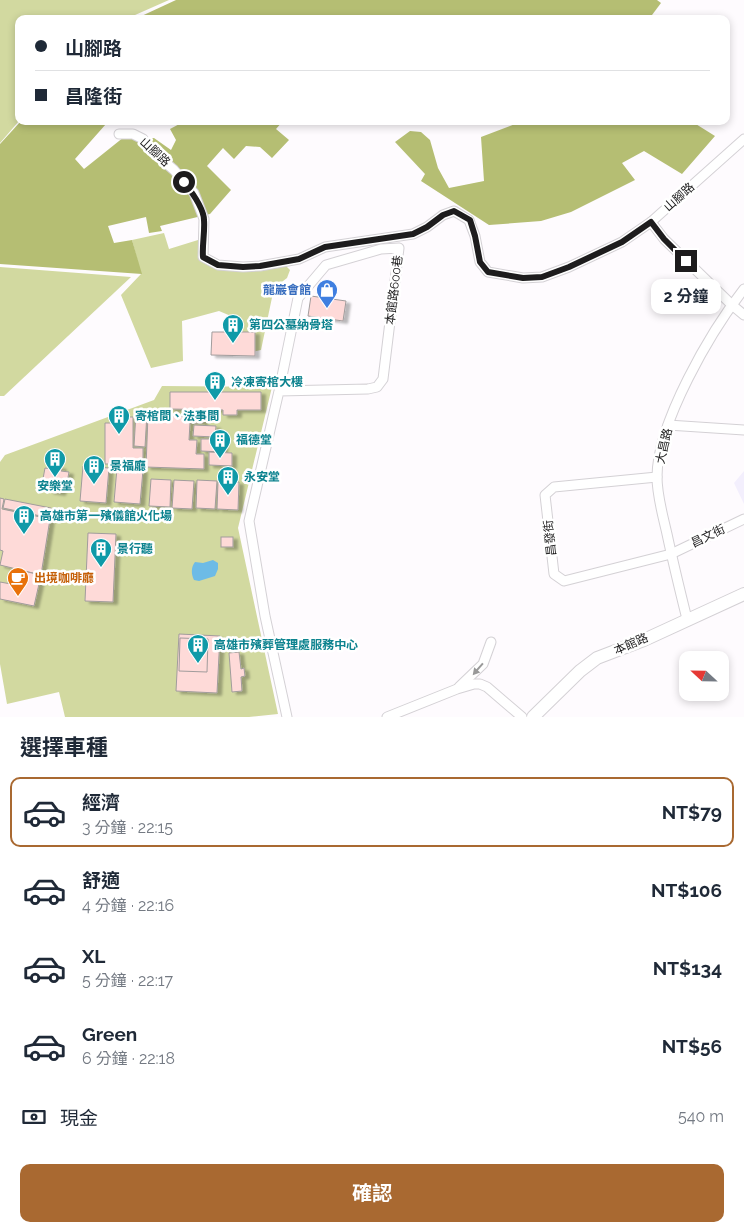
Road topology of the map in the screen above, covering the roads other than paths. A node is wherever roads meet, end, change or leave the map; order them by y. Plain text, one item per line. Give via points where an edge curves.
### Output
1 (119, 134) dead end
2 (744, 139) edge
3 (651, 222) junction
4 (744, 289) edge
5 (732, 305) junction
6 (744, 315) edge
7 (279, 392) junction
8 (668, 425) junction
9 (744, 430) edge
10 (657, 477) junction
11 (744, 519) edge
12 (671, 554) junction
13 (744, 594) edge
14 (687, 619) junction
15 (491, 642) dead end
16 (457, 690) junction
17 (287, 717) edge
18 (387, 717) edge
19 (522, 717) edge
20 (533, 717) edge

1 - 3 street, 山腳路 via 144,138 152,151 194,194 204,219 203,257 218,265 260,266 299,259 325,247 413,234 454,211 470,220 480,262 488,272 523,278 542,277 622,242
2 - 3 street, 山腳路
3 - 5 street via 664,239
4 - 5 street, 大昌路
5 - 6 street
5 - 8 street, 大昌路 via 697,362
7 - 7 street, 本館路600巷 via 298,298 326,265 381,249 399,248 383,379 377,387 368,390
7 - 17 street, 本館路600巷 via 249,521
8 - 9 street
8 - 10 street, 大昌路
10 - 12 street, 大昌路
10 - 12 street, 昌發街 via 554,487 546,495 554,574 564,580
11 - 12 street, 昌文街
12 - 14 street, 大昌路
13 - 14 street, 本館路
14 - 20 street, 本館路 via 597,658 580,670
15 -> 16 street via 483,664
16 - 18 street
16 - 19 street via 480,684

